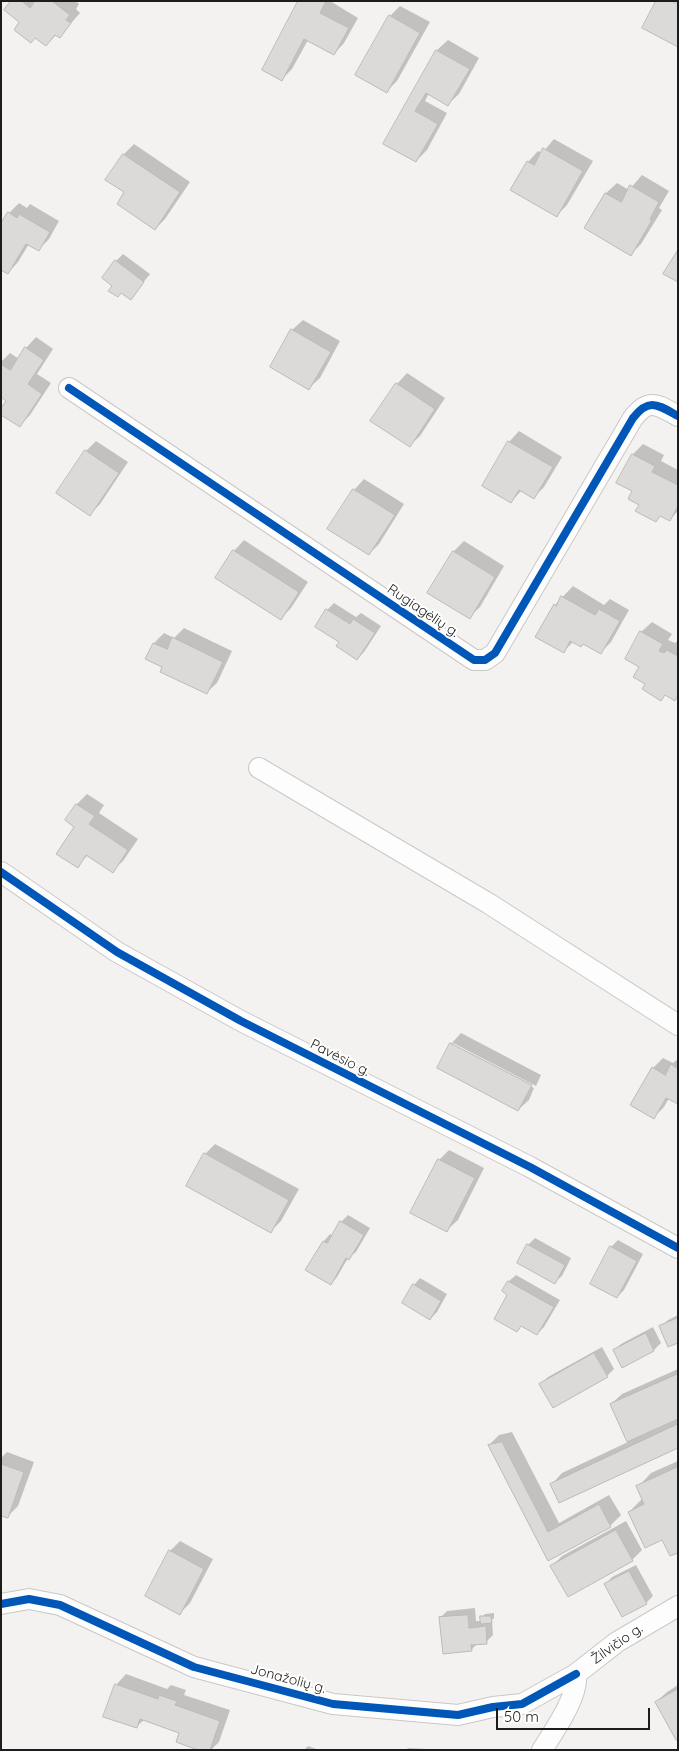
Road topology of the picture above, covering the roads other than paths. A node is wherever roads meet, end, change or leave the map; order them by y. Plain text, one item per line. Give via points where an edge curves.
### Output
1 (69, 388) dead end
2 (678, 416) edge
3 (259, 768) dead end
4 (1, 872) edge
5 (678, 1025) edge
6 (678, 1248) edge
7 (1, 1604) edge
8 (678, 1606) edge
9 (576, 1674) junction
10 (542, 1750) edge

1 - 2 street, Rugiagėlių g. via 474,660 485,660 495,653 640,409 648,404 657,404
3 - 5 street via 488,903
4 - 6 street, Pavėsio g. via 133,962 241,1021 530,1167
7 - 9 street, Jonažolių g. via 29,1599 60,1605 194,1667 333,1704 458,1715 522,1704
8 - 9 street, Žilvičio g. via 617,1642
9 - 10 street via 577,1683

